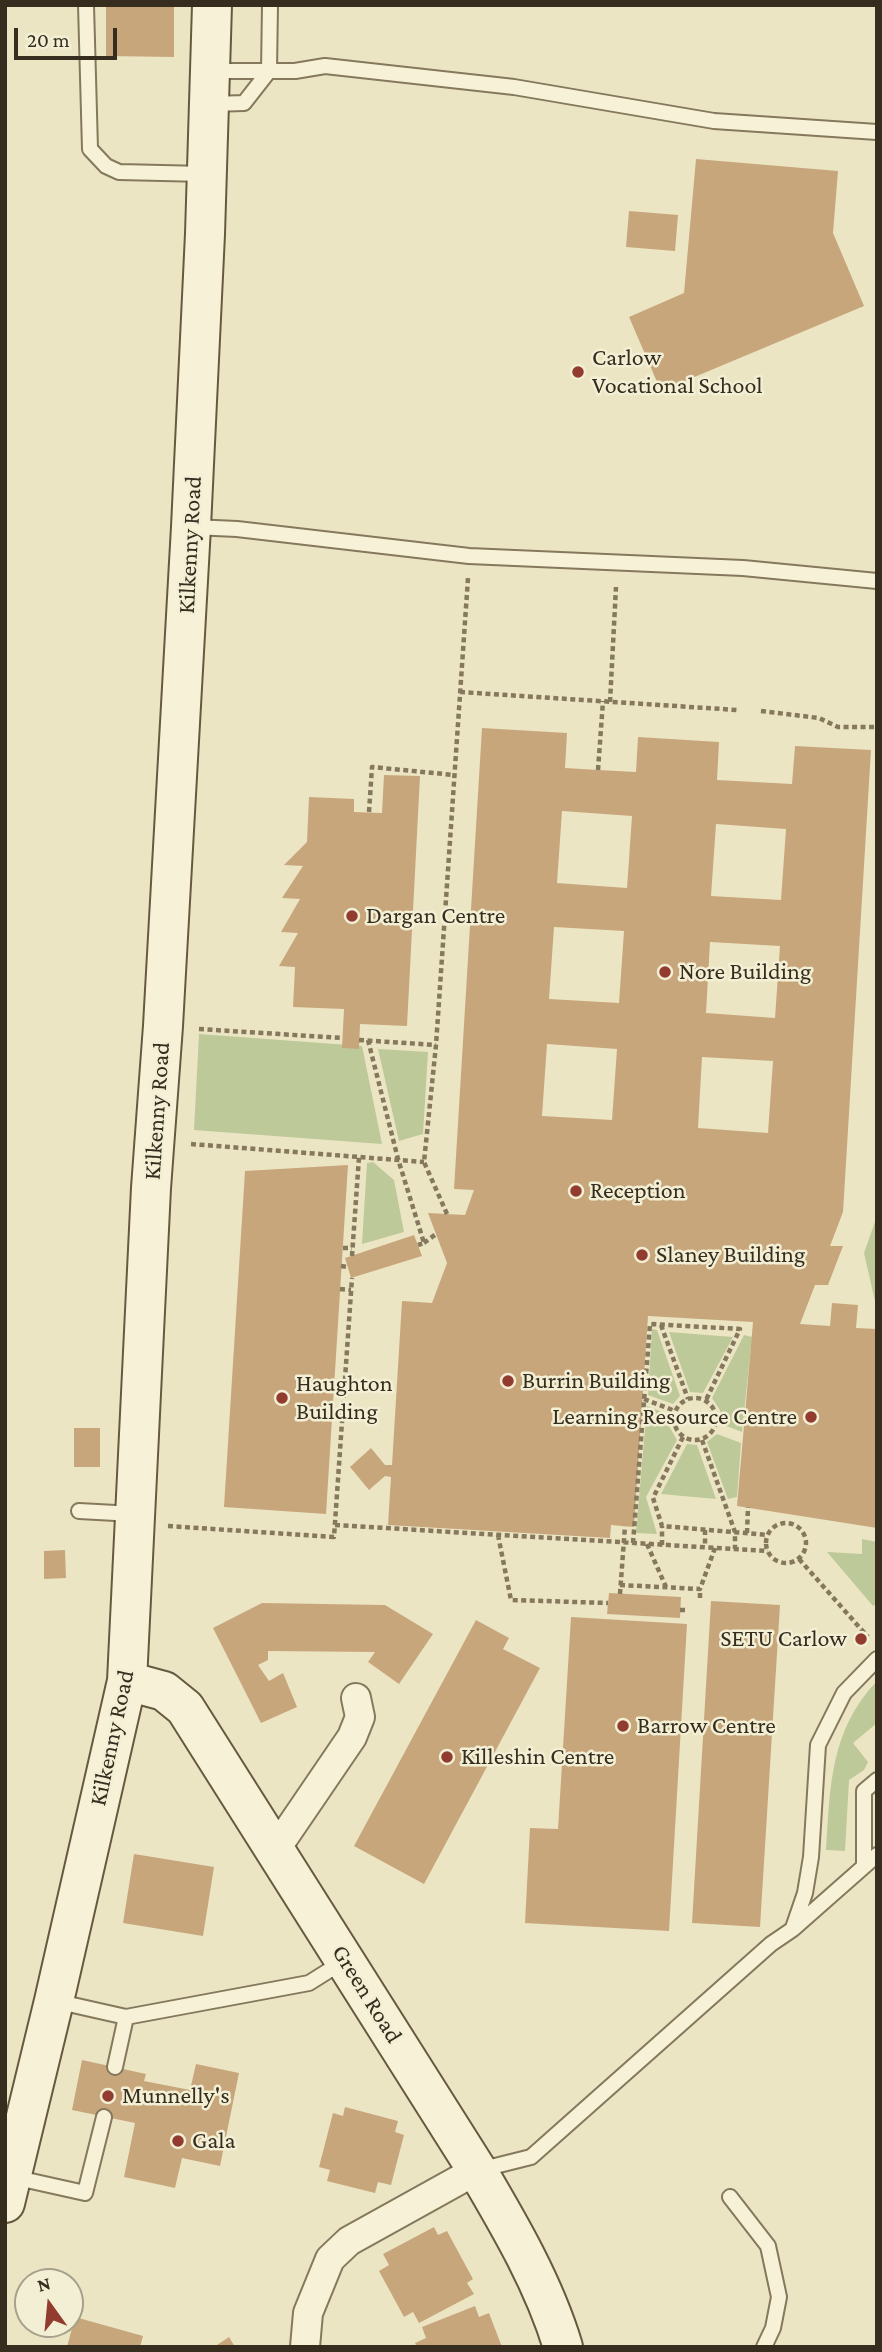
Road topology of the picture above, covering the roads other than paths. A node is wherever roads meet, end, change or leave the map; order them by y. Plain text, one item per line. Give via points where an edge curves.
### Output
1 (86, 5) edge
2 (212, 5) edge
3 (270, 5) edge
4 (269, 71) junction
5 (209, 88) junction
6 (877, 132) edge
7 (207, 174) junction
8 (191, 527) junction
9 (877, 581) edge
10 (79, 1511) dead end
11 (135, 1519) junction
12 (877, 1659) edge
13 (127, 1681) junction
14 (356, 1698) dead end
15 (877, 1780) edge
16 (275, 1850) junction
17 (877, 1854) edge
18 (864, 1865) junction
19 (793, 1929) junction
20 (345, 1960) junction
21 (54, 2001) junction
22 (126, 2017) junction
23 (115, 2067) dead end
24 (104, 2117) dead end
25 (477, 2170) junction
26 (9, 2190) edge
27 (730, 2197) dead end
28 (305, 2347) edge
29 (563, 2347) edge
30 (764, 2347) edge

1 - 7 lane via 90,149 119,172
2 - 5 main road, Kilkenny Road
3 - 4 lane
4 - 5 lane
4 - 5 lane via 244,103
4 - 6 lane via 325,66 514,87 715,121
5 - 7 main road, Kilkenny Road
7 - 8 main road, Kilkenny Road
8 - 9 lane via 469,556 743,568
8 - 11 main road, Kilkenny Road
10 - 11 lane
11 - 13 main road, Kilkenny Road
12 - 19 lane via 844,1693 818,1745 811,1857
13 - 16 main road, Green Road via 164,1690 185,1708
13 - 21 main road, Kilkenny Road
14 - 16 street via 360,1717 352,1737
15 - 18 lane via 863,1791
16 - 20 main road, Green Road
17 - 18 lane
18 - 19 lane
19 - 25 lane via 531,2157
20 - 22 lane via 309,1983
20 - 25 main road, Green Road
21 - 22 lane
21 - 26 main road, Kilkenny Road
22 - 23 lane
24 - 26 lane via 85,2193
25 - 28 street via 349,2241 330,2259 308,2313
25 - 29 main road, Green Road via 520,2243
27 - 30 lane via 768,2246 779,2297

